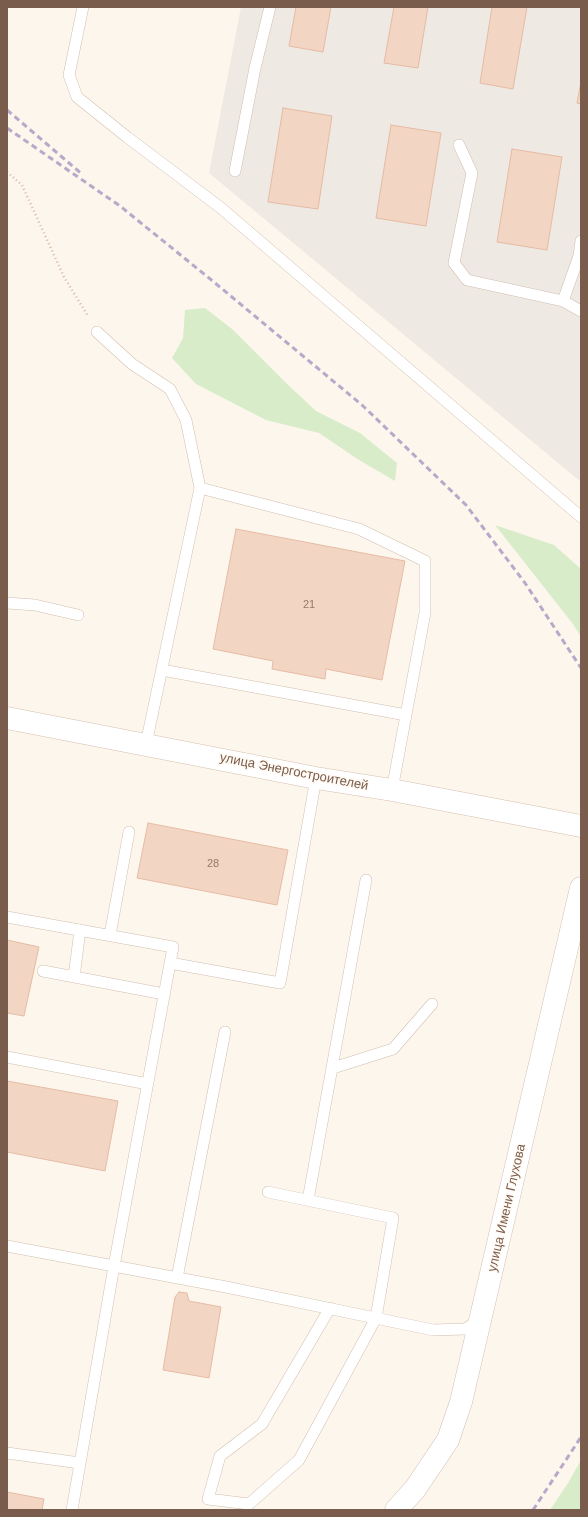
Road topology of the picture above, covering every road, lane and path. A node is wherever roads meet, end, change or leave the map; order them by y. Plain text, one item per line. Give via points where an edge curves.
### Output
1 (83, 7) edge
2 (270, 7) edge
3 (459, 145) dead end
4 (235, 171) dead end
5 (7, 172) edge
6 (581, 241) edge
7 (563, 301) junction
8 (581, 311) edge
9 (97, 332) joint
10 (200, 488) junction
11 (581, 517) edge
12 (7, 603) edge
13 (78, 615) dead end
14 (162, 670) junction
15 (406, 715) junction
16 (7, 718) edge
17 (146, 744) junction
18 (316, 778) junction
19 (392, 790) junction
20 (581, 826) edge
21 (129, 832) dead end
22 (366, 880) dead end
23 (581, 888) edge
24 (7, 916) edge
25 (80, 930) junction
26 (110, 935) junction
27 (170, 962) junction
28 (42, 971) dead end
29 (74, 977) junction
30 (164, 994) junction
31 (432, 1004) dead end
32 (225, 1032) dead end
33 (7, 1057) edge
34 (332, 1068) junction
35 (148, 1084) junction
36 (268, 1192) dead end
37 (308, 1200) junction
38 (7, 1246) edge
39 (114, 1266) junction
40 (177, 1278) junction
41 (330, 1308) junction
42 (376, 1318) junction
43 (482, 1318) junction
44 (7, 1453) edge
45 (80, 1463) junction
46 (72, 1510) edge
47 (396, 1510) edge

1 - 11 lane via 69,75 77,97 221,208
2 - 4 lane
3 - 7 lane via 472,173 454,263 467,280
5 - 9 path via 22,185 64,277
6 - 7 lane via 579,256
7 - 8 lane
9 - 10 lane via 132,364 170,389 186,420
10 - 14 lane
10 - 15 lane via 359,529 425,561 425,613
12 - 13 lane via 35,604
14 - 15 lane
14 - 17 lane
15 - 19 lane
16 - 17 street, улица Энергостроителей
17 - 18 street, улица Энергостроителей
18 - 19 street, улица Энергостроителей
18 - 27 lane via 280,983
19 - 20 street, улица Энергостроителей
21 - 26 lane
22 - 34 lane
23 - 43 street, улица Имени Глухова
24 - 25 lane
25 - 26 lane
25 - 29 lane
26 - 27 lane via 173,947
27 - 30 lane
28 - 29 lane
29 - 30 lane
30 - 35 lane
31 - 34 lane via 393,1049
32 - 40 lane
33 - 35 lane
34 - 37 lane
35 - 39 lane
36 - 37 lane
37 - 42 lane via 393,1218
38 - 39 lane
39 - 40 lane
39 - 45 lane
40 - 41 lane
41 - 42 lane
41 - 42 lane via 262,1424 220,1456 208,1499 249,1504 300,1460
42 - 43 lane via 433,1330 465,1329
43 - 47 street, улица Имени Глухова via 462,1402 448,1440 415,1489
44 - 45 lane
45 - 46 lane

